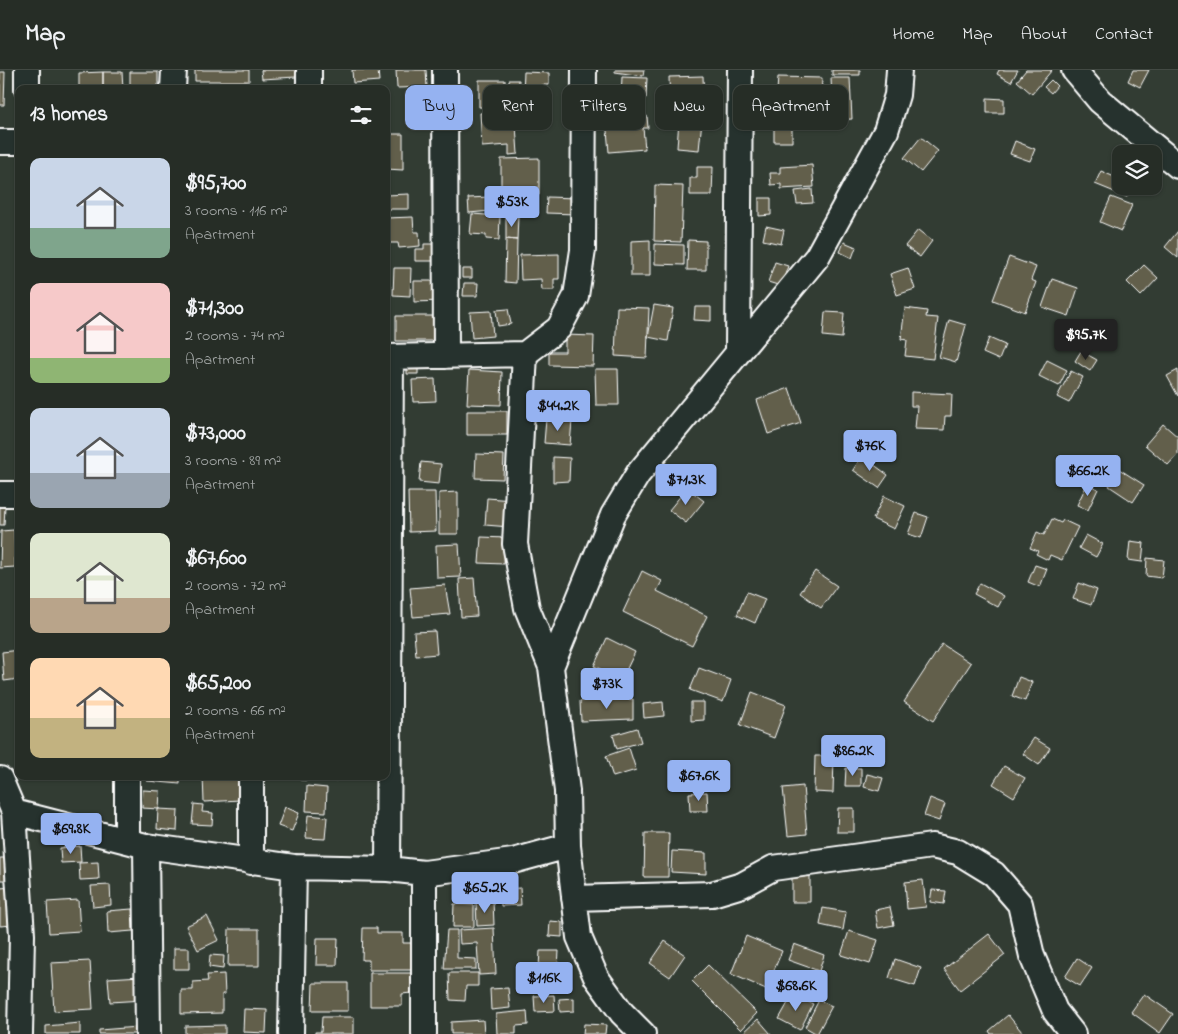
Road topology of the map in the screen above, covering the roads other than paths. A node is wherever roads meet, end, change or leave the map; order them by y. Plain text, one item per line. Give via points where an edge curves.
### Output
1 (28, 70) edge
2 (174, 70) edge
3 (309, 70) edge
4 (445, 70) edge
5 (584, 70) edge
6 (740, 70) edge
7 (900, 70) edge
8 (1074, 70) edge
9 (27, 85) edge
10 (173, 85) edge
11 (309, 85) edge
12 (0, 142) edge
13 (15, 142) edge
14 (1178, 165) edge
15 (738, 350) junction
16 (524, 354) junction
17 (446, 356) junction
18 (390, 357) edge
19 (0, 494) edge
20 (15, 494) edge
21 (551, 667) junction
22 (0, 779) edge
23 (128, 780) edge
24 (251, 780) edge
25 (388, 780) edge
26 (14, 812) junction
27 (137, 844) junction
28 (568, 846) junction
29 (251, 862) junction
30 (294, 867) junction
31 (388, 869) junction
32 (424, 873) junction
33 (574, 898) junction
34 (622, 1023) edge
35 (20, 1034) edge
36 (148, 1034) edge
37 (291, 1034) edge
38 (424, 1034) edge
39 (643, 1034) edge
40 (1073, 1034) edge

1 - 9 street
2 - 10 street
3 - 11 street
4 - 17 street
5 - 16 street via 583,250 576,296 559,328
6 - 15 street
7 - 15 street via 897,95 886,130 817,257
8 - 14 street via 1100,102
12 - 13 street
15 - 21 street via 638,474 618,507
16 - 17 street
16 - 21 street via 515,544 528,608
17 - 18 street
19 - 20 street
21 - 28 street via 567,791
22 - 26 street
23 - 27 street
24 - 29 street
25 - 31 street
26 - 27 street
26 - 35 street via 22,935
27 - 29 street
27 - 36 street
28 - 32 street via 513,861
28 - 33 street
29 - 30 street
30 - 31 street
30 - 37 street
31 - 32 street
32 - 38 street
33 - 34 street via 579,937 596,977
33 - 40 street via 712,894 742,885 773,868 932,846 958,852 994,874 1020,904 1032,956 1055,1011
34 - 39 street

